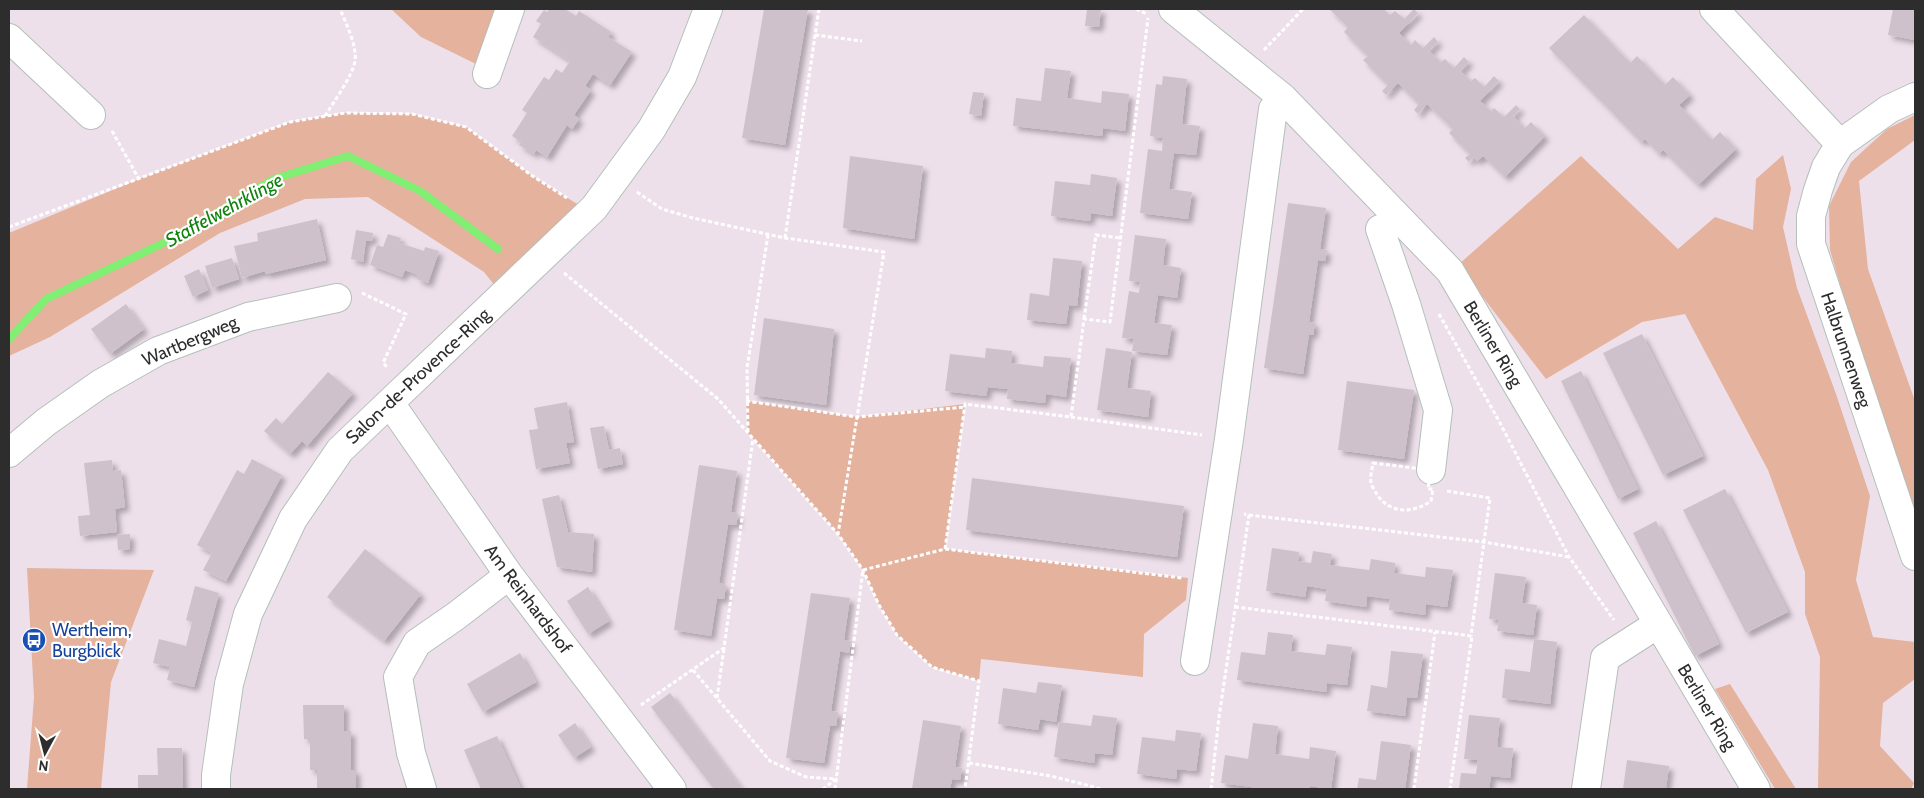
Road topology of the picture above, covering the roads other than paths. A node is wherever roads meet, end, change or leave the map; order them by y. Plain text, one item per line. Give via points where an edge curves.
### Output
1 (510, 9) edge
2 (1714, 9) edge
3 (700, 12) edge
4 (1161, 12) edge
5 (9, 38) edge
6 (488, 74) dead end
7 (1915, 97) edge
8 (1283, 98) junction
9 (92, 115) road end
10 (1840, 144) junction
11 (1380, 229) dead end
12 (337, 298) road end
13 (390, 403) junction
14 (9, 453) edge
15 (1426, 474) road end
16 (1915, 556) edge
17 (508, 575) junction
18 (1658, 624) junction
19 (1195, 661) dead end
20 (216, 789) edge
21 (422, 789) edge
22 (672, 789) edge
23 (1586, 789) edge
24 (1756, 789) edge

1 - 6 street
2 - 10 street
3 - 13 street, Salon-de-Provence-Ring via 682,77 651,130 590,212
4 - 8 street, Berliner Ring via 1246,68
5 - 9 street
7 - 10 street, Halbrunnenweg via 1889,109
8 - 18 street, Berliner Ring via 1450,272
8 - 19 street via 1272,109 1230,439
10 - 16 street, Halbrunnenweg via 1826,167 1818,190 1811,216 1811,244
11 - 15 street via 1438,410
12 - 14 street, Wartbergweg via 248,317 158,351 100,384
13 - 17 street, Am Reinhardshof
13 - 20 street, Salon-de-Provence-Ring via 340,450 293,519 248,614 230,684
17 - 21 street via 417,643 398,677 411,753
17 - 22 street, Am Reinhardshof
18 - 23 street via 1605,658
18 - 24 street, Berliner Ring

